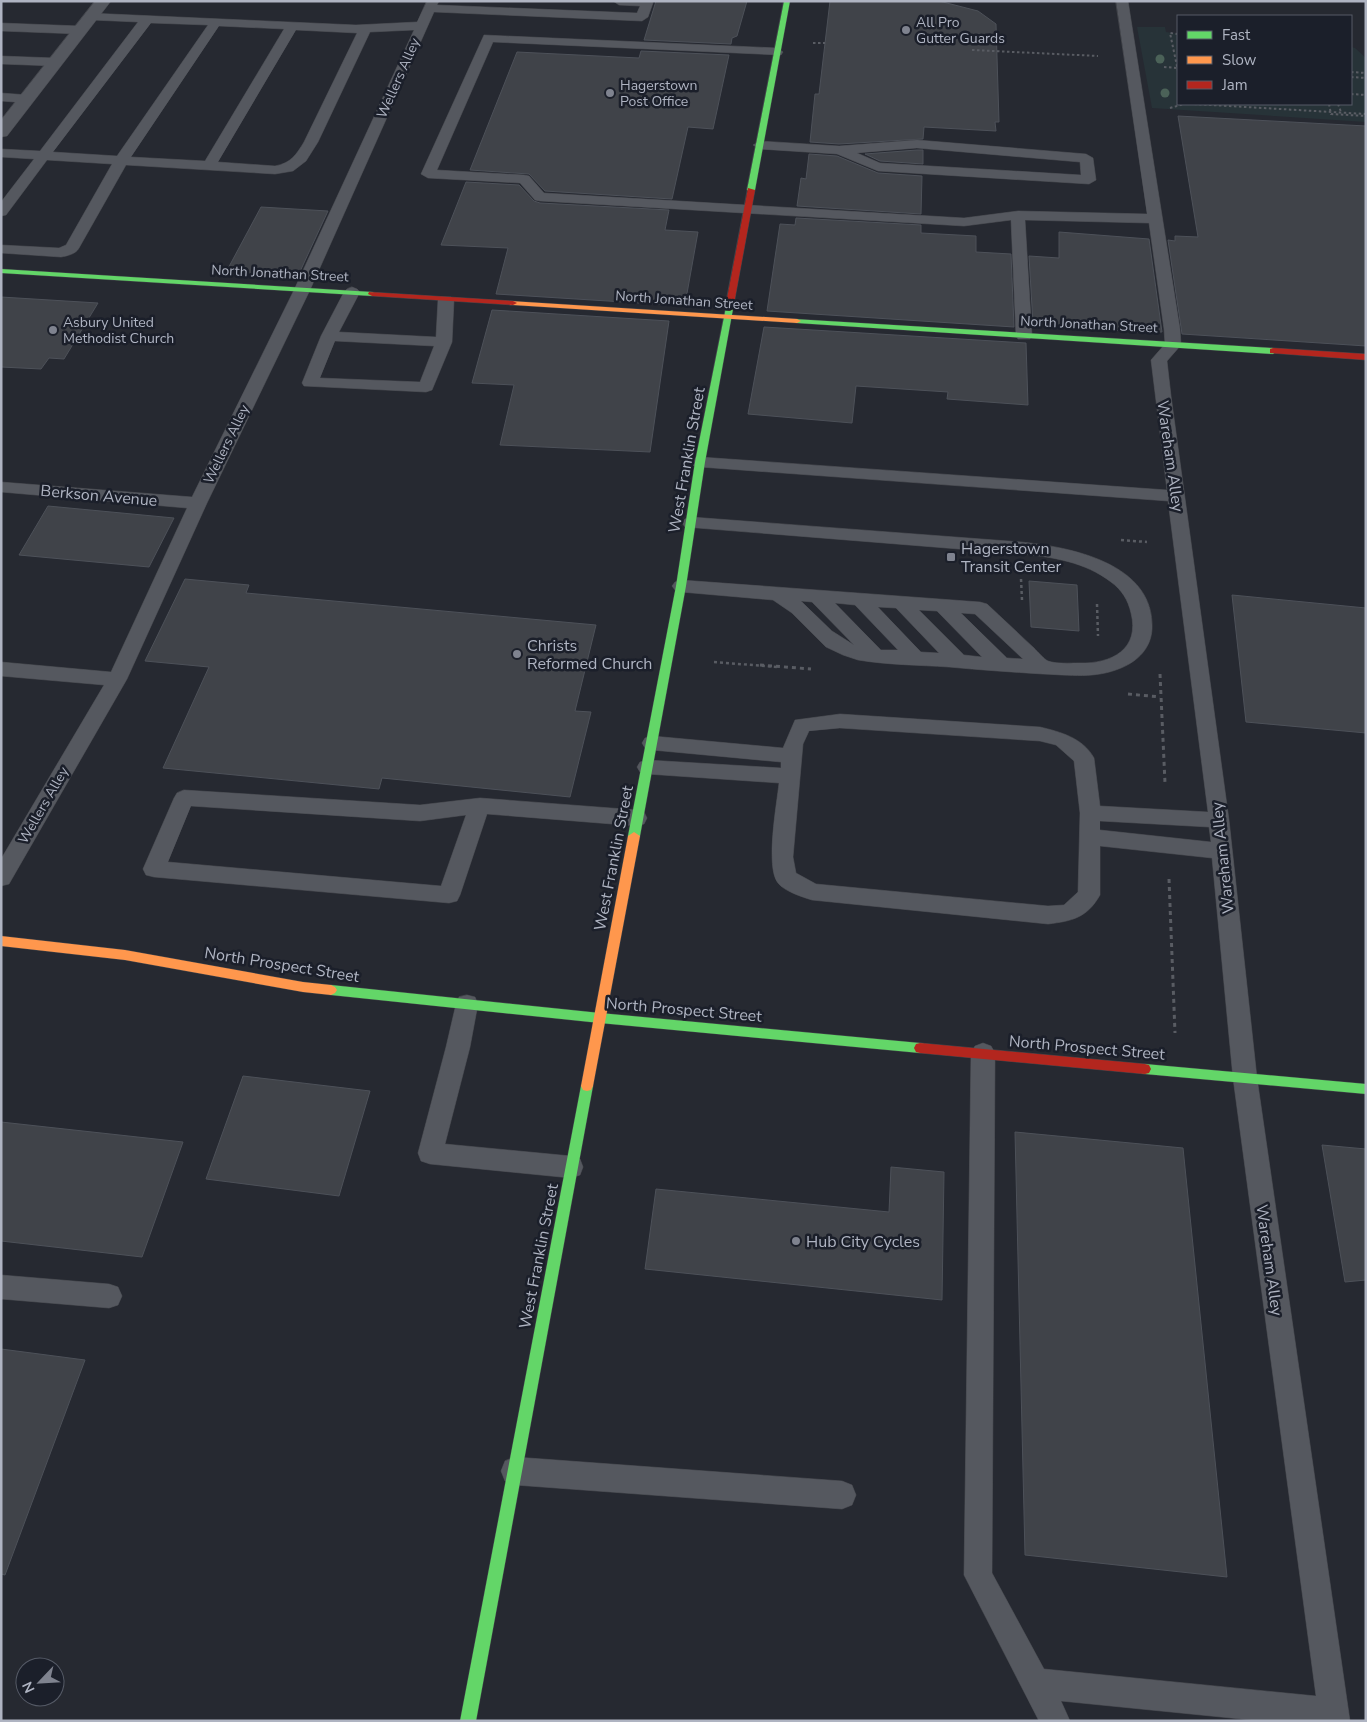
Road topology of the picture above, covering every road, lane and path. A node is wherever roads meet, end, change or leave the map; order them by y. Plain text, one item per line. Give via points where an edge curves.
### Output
1 (104, 1) edge
2 (619, 1) edge
3 (787, 1) edge
4 (1122, 1) edge
5 (431, 5) edge
6 (92, 16) junction
7 (147, 18) junction
8 (216, 22) junction
9 (292, 26) junction
10 (422, 26) junction
11 (1, 27) edge
12 (364, 29) junction
13 (80, 30) junction
14 (1177, 34) edge
15 (972, 50) dead end
16 (777, 52) junction
17 (1131, 58) junction
18 (1, 60) edge
19 (55, 62) junction
20 (1177, 67) edge
21 (1352, 72) edge
22 (1366, 73) edge
23 (1352, 77) edge
24 (1366, 78) edge
25 (1352, 94) edge
26 (1366, 95) edge
27 (1, 97) edge
28 (28, 99) junction
29 (1214, 105) edge
30 (1329, 105) edge
31 (1338, 105) edge
32 (1331, 111) junction
33 (1341, 112) junction
34 (1366, 115) edge
35 (1, 132) edge
36 (760, 145) junction
37 (839, 150) junction
38 (1, 153) edge
39 (43, 156) junction
40 (121, 161) junction
41 (209, 166) junction
42 (747, 208) junction
43 (1, 212) edge
44 (1018, 215) junction
45 (1155, 219) junction
46 (1, 249) edge
47 (1, 271) edge
48 (302, 290) junction
49 (352, 292) junction
50 (446, 300) junction
51 (727, 318) junction
52 (329, 336) junction
53 (1024, 336) junction
54 (444, 342) junction
55 (1173, 345) junction
56 (1366, 357) edge
57 (700, 462) junction
58 (1, 487) edge
59 (1177, 496) junction
60 (198, 503) junction
61 (691, 523) junction
62 (1021, 576) dead end
63 (681, 586) junction
64 (766, 592) junction
65 (816, 595) junction
66 (859, 598) junction
67 (1096, 600) dead end
68 (900, 601) junction
69 (1022, 602) dead end
70 (942, 604) junction
71 (1098, 642) dead end
72 (875, 655) junction
73 (916, 658) junction
74 (959, 662) junction
75 (1002, 665) junction
76 (1043, 667) junction
77 (1, 669) edge
78 (117, 679) junction
79 (652, 743) junction
80 (791, 766) junction
81 (647, 767) junction
82 (480, 806) junction
83 (1090, 813) junction
84 (637, 818) junction
85 (1219, 820) junction
86 (1089, 837) junction
87 (1222, 850) junction
88 (1, 878) edge
89 (1, 941) edge
90 (467, 1004) junction
91 (600, 1018) junction
92 (983, 1053) junction
93 (1245, 1078) junction
94 (1366, 1089) edge
95 (572, 1167) junction
96 (1, 1287) edge
97 (109, 1296) dead end
98 (515, 1471) junction
99 (842, 1495) dead end
100 (1035, 1683) junction
101 (1335, 1717) edge
102 (468, 1721) edge
103 (1055, 1721) edge

1 - 6 street
2 - 5 lane via 647,3 642,17
3 - 16 main road, West Franklin Street
4 - 17 lane
5 - 10 lane, Wellers Alley
6 - 7 lane
6 - 13 street
7 - 8 lane
7 - 39 lane
8 - 9 lane
8 - 40 lane
9 - 12 lane
9 - 41 lane
10 - 12 lane
10 - 48 lane, Wellers Alley
11 - 13 lane
12 - 41 lane via 312,142 299,160 288,168 274,170
13 - 19 street
14 - 20 path via 1170,33
15 - 17 path
16 - 36 main road, West Franklin Street
16 - 42 lane via 488,38 428,174 524,179 540,197
17 - 45 lane
18 - 19 lane
19 - 28 street
21 - 22 path
23 - 24 path
25 - 26 path
27 - 28 lane
28 - 35 street
29 - 32 path
30 - 32 path
31 - 33 path
32 - 33 path
32 - 34 path via 1331,114
33 - 34 path
36 - 37 lane
36 - 42 main road, West Franklin Street
37 - 37 lane via 917,144 1086,158 1089,180 878,167
38 - 39 lane
39 - 40 lane
39 - 43 lane
40 - 41 lane
40 - 46 lane via 72,248 61,254
42 - 44 lane via 964,222
42 - 51 main road, West Franklin Street
44 - 45 lane
44 - 53 lane
45 - 55 lane
47 - 48 main road, North Jonathan Street
48 - 49 main road, North Jonathan Street
48 - 60 lane, Wellers Alley
49 - 50 main road, North Jonathan Street
49 - 52 lane
50 - 51 main road, North Jonathan Street
50 - 54 lane
51 - 53 main road, North Jonathan Street
51 - 57 main road, West Franklin Street
52 - 54 lane
52 - 54 lane via 310,383 426,387
53 - 55 main road, North Jonathan Street
55 - 56 main road, North Jonathan Street
55 - 59 lane, Wareham Alley via 1160,360
57 - 59 lane
57 - 61 main road, West Franklin Street
58 - 60 lane, Berkson Avenue
59 - 85 lane, Wareham Alley
60 - 78 lane, Wellers Alley
61 - 63 main road, West Franklin Street
61 - 76 lane via 1060,553 1104,568 1130,588 1142,616 1144,633 1140,646 1128,657 1088,670
62 - 69 path
63 - 64 lane
63 - 79 main road, West Franklin Street
64 - 65 lane
64 - 72 lane via 794,605 829,640 841,647 855,653
65 - 66 lane
65 - 72 lane
66 - 68 lane
66 - 73 lane
67 - 71 path
68 - 70 lane
68 - 74 lane
70 - 75 lane
70 - 76 lane via 980,608
72 - 73 lane
73 - 74 lane
74 - 75 lane
75 - 76 lane
77 - 78 lane
78 - 88 lane, Wellers Alley
79 - 80 lane
79 - 81 main road, West Franklin Street
80 - 81 lane
80 - 83 lane via 794,744 802,725 840,721 1040,734 1063,740 1084,758
80 - 86 lane via 782,857 786,878 812,892 1048,916 1070,913 1089,895
81 - 84 main road, West Franklin Street
82 - 82 lane via 420,813 184,798 154,869 449,895
82 - 84 lane
83 - 85 lane
83 - 86 lane
84 - 91 main road, West Franklin Street
85 - 87 lane, Wareham Alley
86 - 87 lane
87 - 93 lane, Wareham Alley
89 - 90 main road, North Prospect Street via 125,955 304,987
90 - 91 main road, North Prospect Street
90 - 95 lane via 430,1152
91 - 92 main road, North Prospect Street
91 - 95 main road, West Franklin Street
92 - 93 main road, North Prospect Street
92 - 100 lane via 978,1575
93 - 94 main road, North Prospect Street
93 - 101 lane, Wareham Alley
95 - 98 main road, West Franklin Street
96 - 97 lane
98 - 99 lane
98 - 102 main road, West Franklin Street
100 - 101 lane
100 - 103 lane

